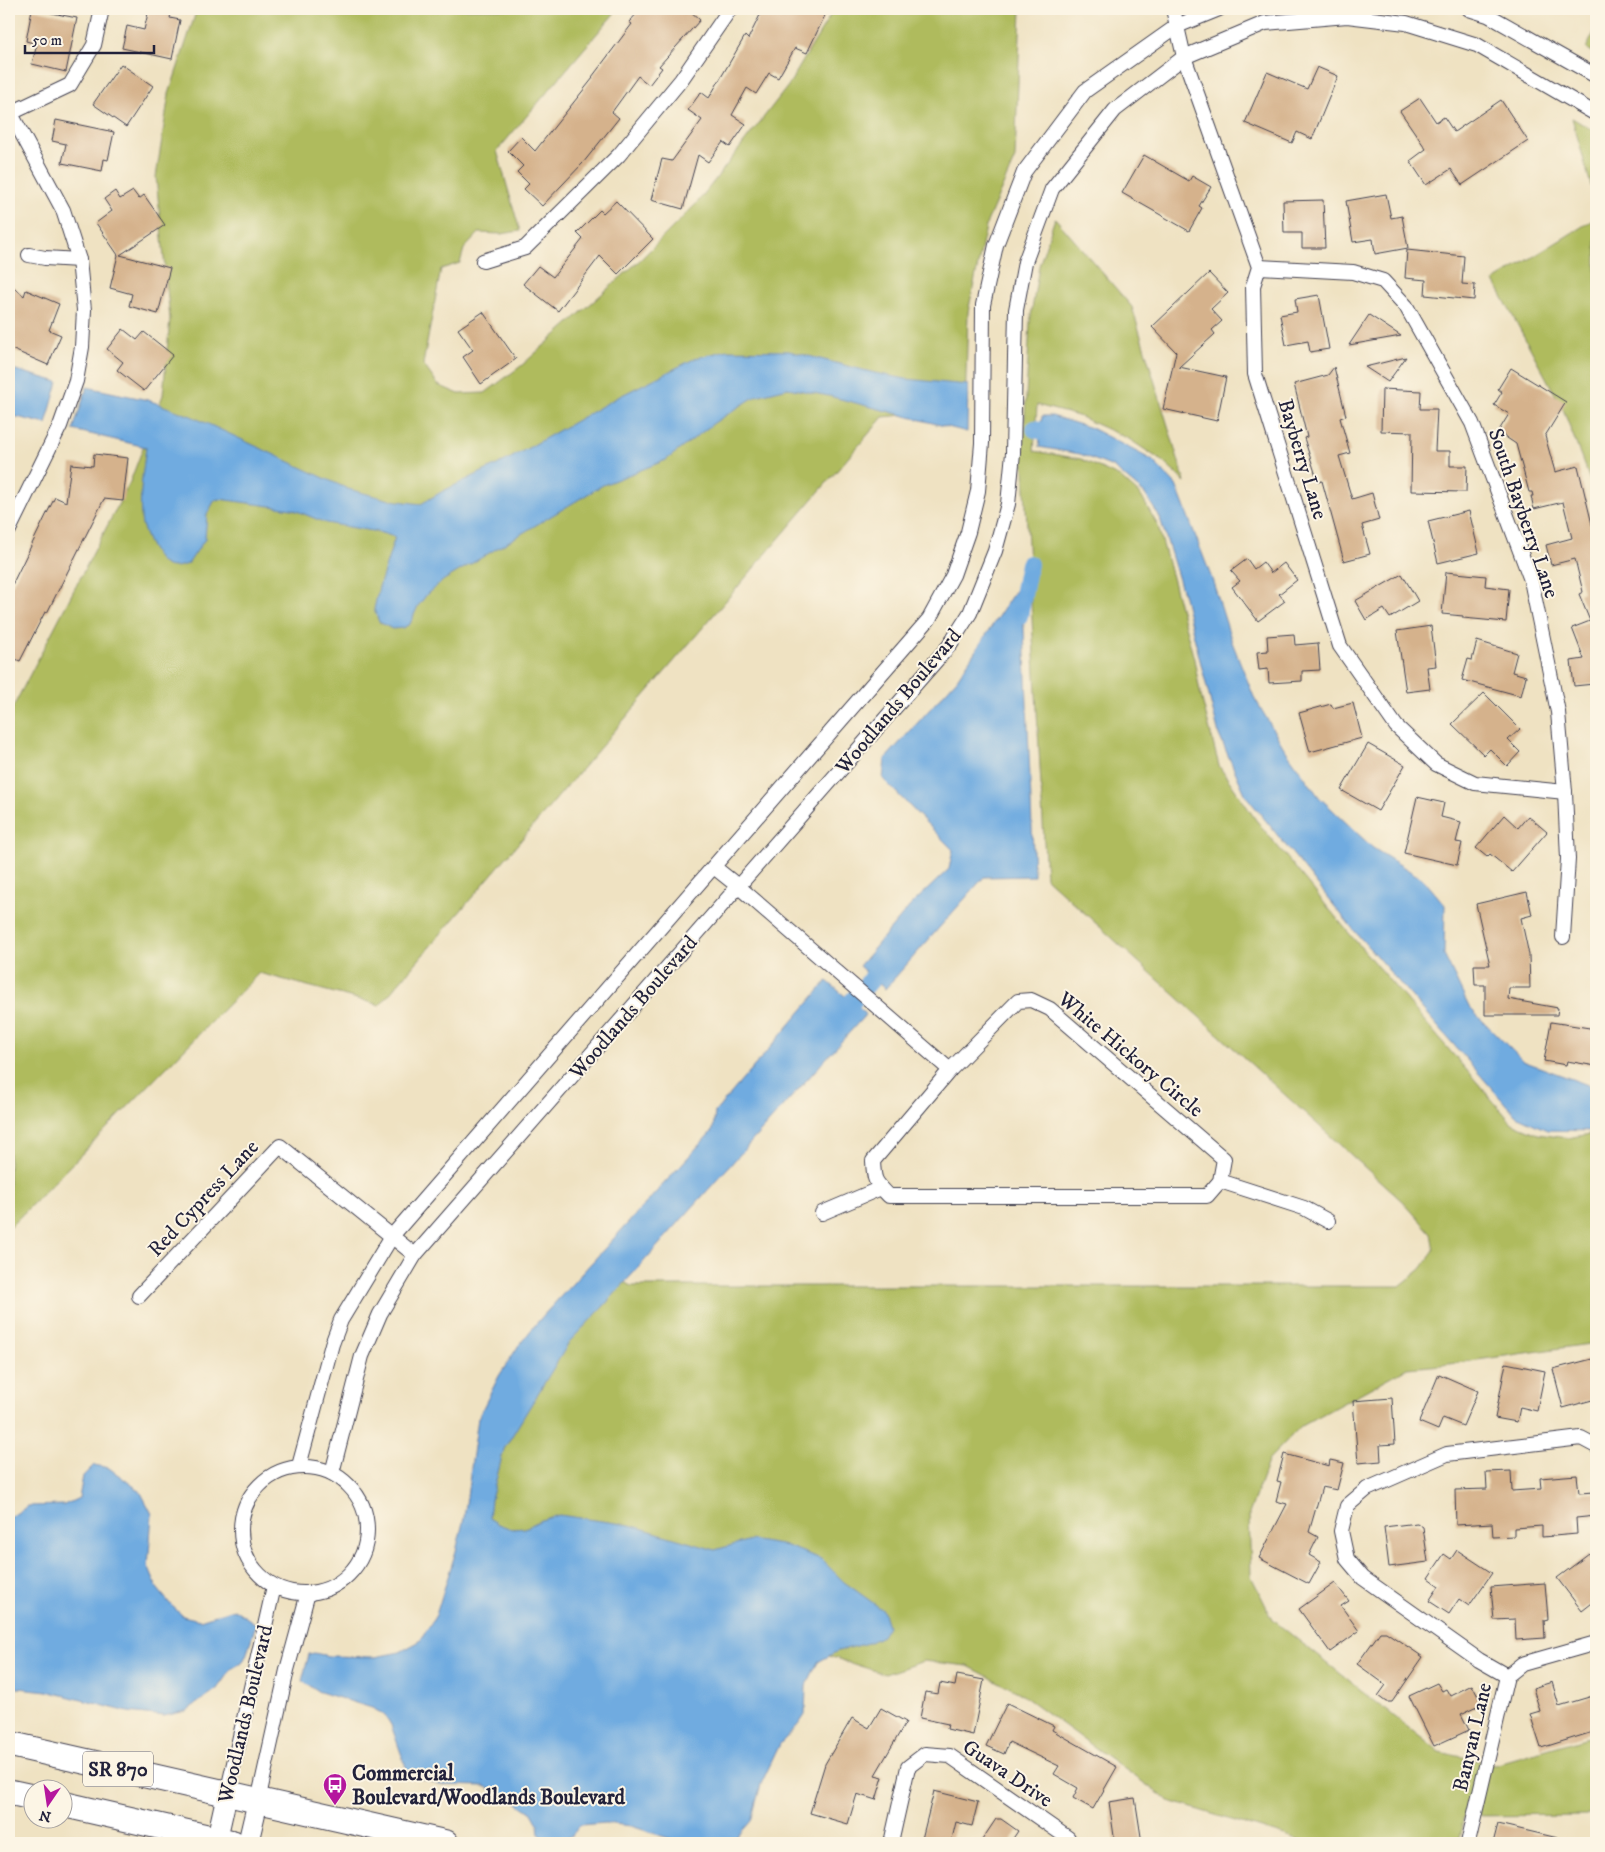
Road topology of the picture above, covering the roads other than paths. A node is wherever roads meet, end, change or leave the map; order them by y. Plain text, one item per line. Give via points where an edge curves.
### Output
1 (102, 9) edge
2 (730, 9) edge
3 (1173, 9) edge
4 (1219, 9) edge
5 (1469, 9) edge
6 (1177, 26) junction
7 (1184, 57) junction
8 (1596, 76) edge
9 (9, 112) edge
10 (1596, 114) edge
11 (29, 255) dead end
12 (79, 260) junction
13 (484, 260) dead end
14 (1259, 267) junction
15 (12, 517) edge
16 (9, 530) edge
17 (1565, 792) junction
18 (714, 867) junction
19 (739, 887) junction
20 (1563, 937) dead end
21 (950, 1070) junction
22 (1220, 1181) junction
23 (881, 1188) junction
24 (822, 1213) dead end
25 (1328, 1221) dead end
26 (392, 1236) junction
27 (415, 1255) junction
28 (139, 1296) dead end
29 (1596, 1446) edge
30 (299, 1466) junction
31 (332, 1473) junction
32 (274, 1586) junction
33 (308, 1593) junction
34 (1596, 1643) edge
35 (1507, 1676) junction
36 (9, 1744) edge
37 (9, 1792) edge
38 (227, 1794) junction
39 (22, 1795) edge
40 (258, 1801) junction
41 (72, 1806) edge
42 (222, 1842) edge
43 (248, 1843) edge
44 (446, 1843) edge
45 (891, 1843) edge
46 (1070, 1843) edge
47 (1468, 1843) edge

1 - 9 street via 94,44 70,84
2 - 13 street via 682,80 619,155 524,248
3 - 6 street
4 - 6 street, Woodlands Boulevard
5 - 8 street via 1488,15
6 - 7 street
6 - 18 street, Woodlands Boulevard via 1085,91 1024,172 996,245 983,305 982,443 978,491 953,575 929,620
7 - 10 street, Woodlands Boulevard via 1265,24 1347,16 1406,23 1477,45
7 - 14 street
7 - 19 street, Woodlands Boulevard via 1114,110 1052,189 1025,262 1016,310 1013,453 1008,504 995,551 970,613 949,646
9 - 12 street via 63,210
11 - 12 street
12 - 15 street via 84,310 76,381 60,426
14 - 17 street, South Bayberry Lane via 1353,272 1383,281 1406,306 1472,423 1531,580 1558,712
14 - 17 street, Bayberry Lane via 1253,286 1255,374 1340,646 1396,726 1436,764 1475,783
15 - 16 street
17 - 20 street, South Bayberry Lane via 1568,859
18 - 19 street
18 - 26 street, Woodlands Boulevard
19 - 21 street
19 - 27 street, Woodlands Boulevard
21 - 22 street, White Hickory Circle via 1018,1001 1031,1000 1050,1009 1224,1159
21 - 23 street, White Hickory Circle via 873,1161 874,1180
22 - 23 street via 1207,1196 889,1196
22 - 25 street via 1304,1208
23 - 24 street
26 - 27 street, Red Cypress Lane
26 - 28 street, Red Cypress Lane via 280,1146
26 - 30 street, Woodlands Boulevard via 341,1320
27 - 31 street, Woodlands Boulevard via 380,1314 362,1356
29 - 35 street via 1581,1438 1447,1454 1367,1488 1348,1506 1341,1531 1347,1559 1362,1578
30 - 31 street
30 - 32 street via 279,1471 262,1482 249,1498 242,1516 241,1537 246,1556 258,1573
31 - 33 street via 349,1485 361,1502 367,1522 367,1542 359,1562 346,1578 328,1588
32 - 33 street
32 - 38 street, Woodlands Boulevard
33 - 40 street, Woodlands Boulevard
34 - 35 street, Banyan Lane via 1522,1664
35 - 47 street, Banyan Lane
36 - 38 highway, SR 870
37 - 39 highway
38 - 40 highway, SR 870
38 - 42 street, Woodlands Boulevard
40 - 43 street, Woodlands Boulevard
40 - 44 highway, SR 870
41 - 42 highway, SR 870
45 - 46 street, Guava Drive via 908,1767 925,1754 950,1756 1068,1838

